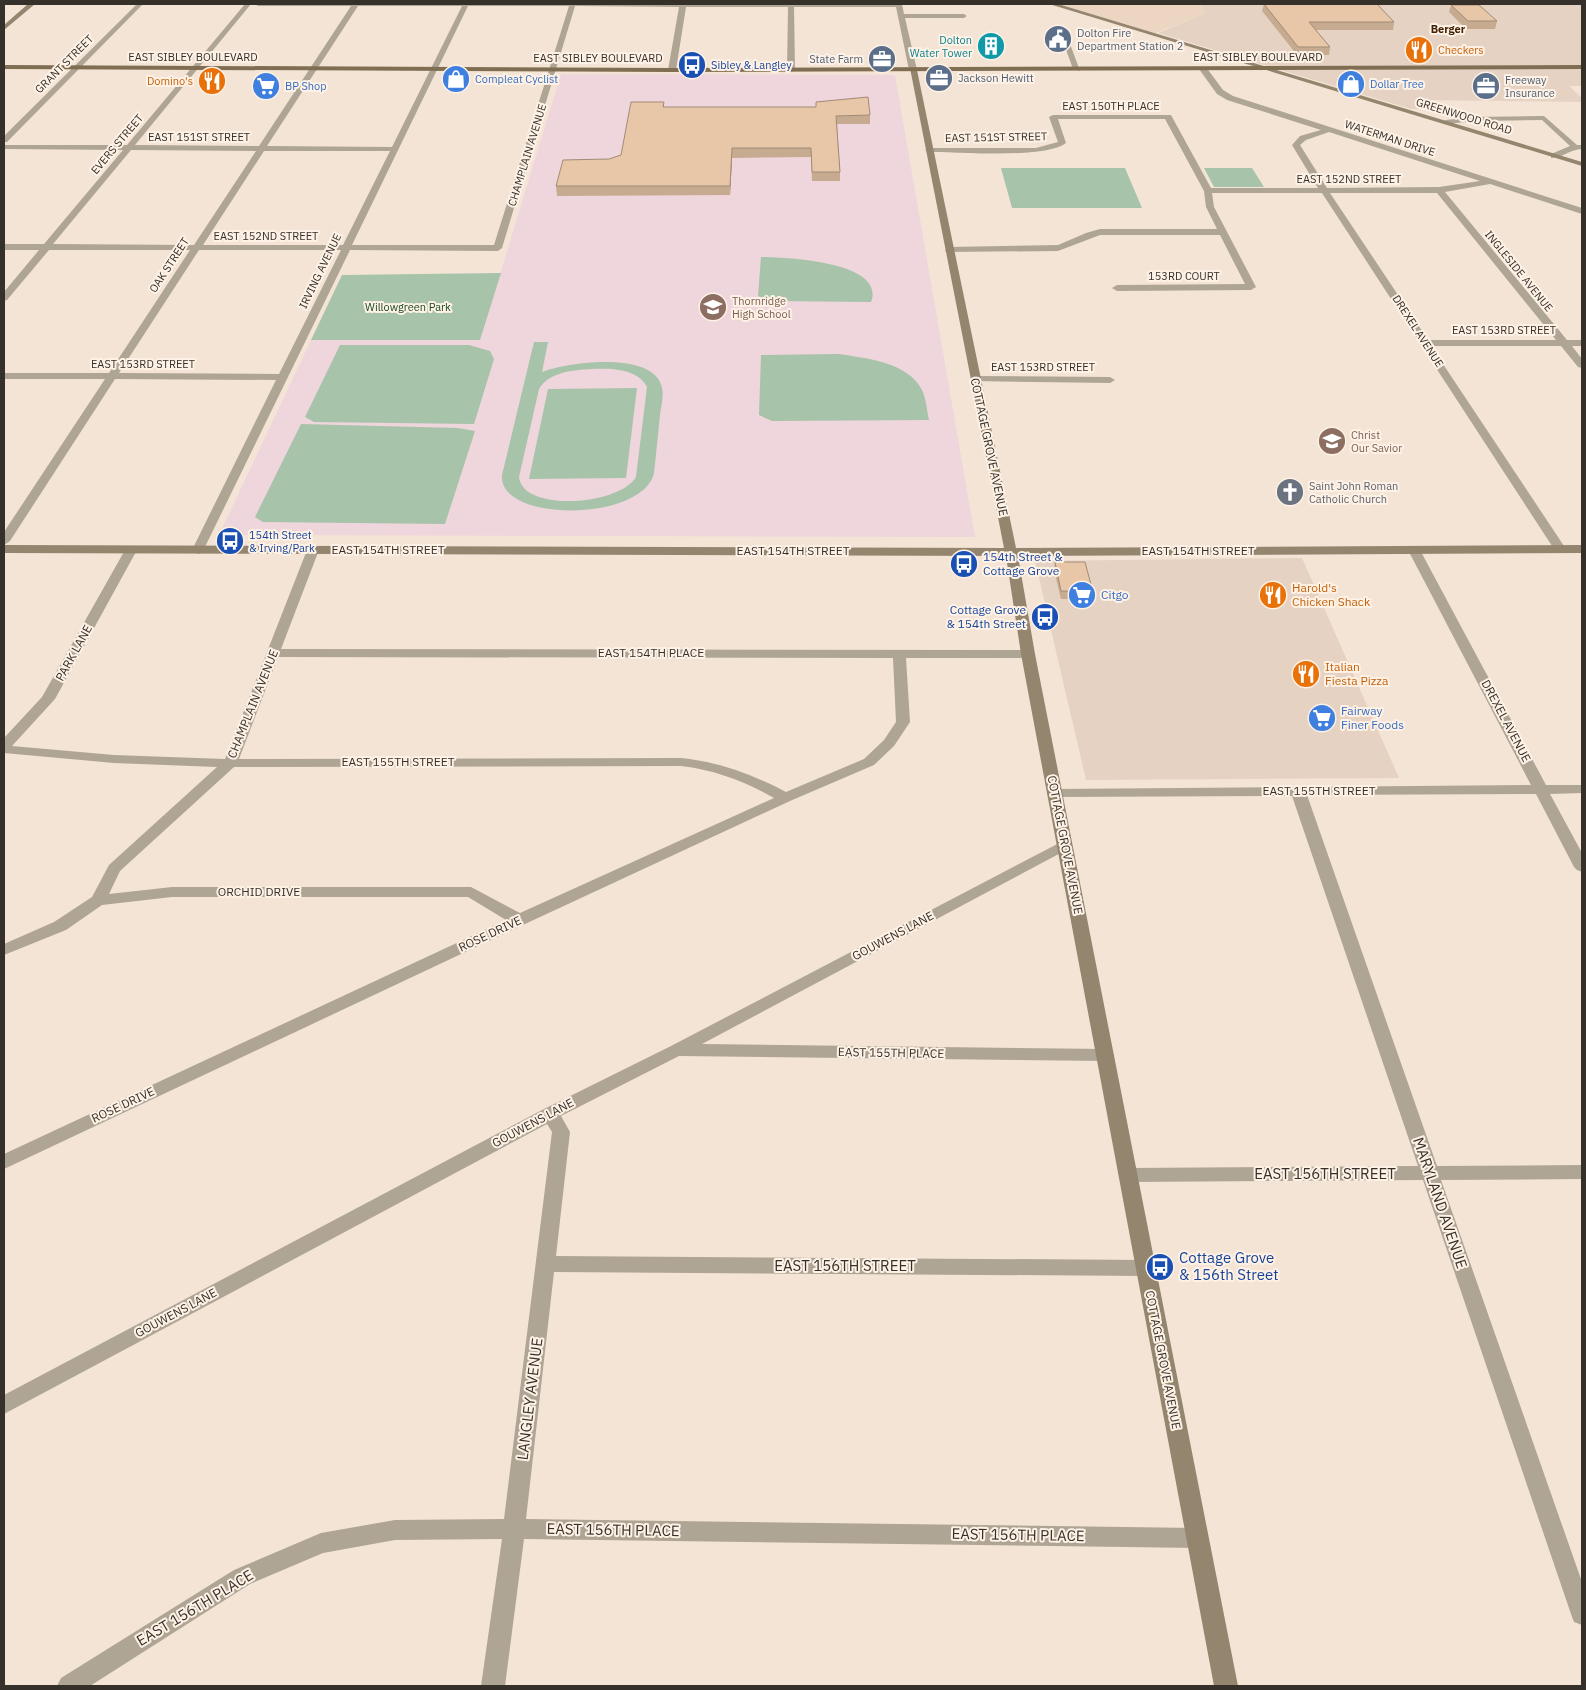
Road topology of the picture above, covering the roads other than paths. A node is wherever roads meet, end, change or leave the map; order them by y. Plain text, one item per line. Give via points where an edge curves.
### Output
1 (32, 4) edge
2 (140, 4) edge
3 (248, 4) edge
4 (258, 4) edge
5 (356, 4) edge
6 (466, 4) edge
7 (573, 4) edge
8 (683, 4) edge
9 (791, 4) edge
10 (899, 4) edge
11 (1052, 4) edge
12 (902, 16) junction
13 (964, 16) dead end
14 (4, 28) edge
15 (1067, 44) dead end
16 (1582, 67) edge
17 (4, 68) edge
18 (76, 68) junction
19 (194, 68) junction
20 (1268, 68) junction
21 (312, 69) junction
22 (434, 69) junction
23 (1077, 69) junction
24 (1203, 69) junction
25 (553, 70) junction
26 (672, 70) junction
27 (791, 70) junction
28 (913, 70) junction
29 (1446, 122) junction
30 (1328, 130) junction
31 (4, 140) edge
32 (1062, 143) joint
33 (4, 147) edge
34 (1578, 147) edge
35 (129, 148) junction
36 (260, 148) junction
37 (394, 148) junction
38 (928, 150) junction
39 (1554, 156) junction
40 (1582, 164) edge
41 (1490, 182) junction
42 (1325, 190) junction
43 (1439, 190) junction
44 (1208, 191) junction
45 (1582, 212) edge
46 (1223, 232) junction
47 (4, 246) edge
48 (46, 247) junction
49 (195, 247) junction
50 (346, 248) junction
51 (498, 248) joint
52 (949, 250) junction
53 (1117, 288) dead end
54 (4, 298) edge
55 (1582, 342) edge
56 (1426, 343) junction
57 (1564, 343) junction
58 (1582, 365) edge
59 (4, 376) edge
60 (111, 377) junction
61 (282, 377) junction
62 (975, 379) junction
63 (1110, 380) dead end
64 (4, 541) edge
65 (4, 549) edge
66 (1560, 549) junction
67 (1582, 549) edge
68 (131, 550) junction
69 (198, 550) junction
70 (313, 550) junction
71 (1414, 550) junction
72 (1011, 552) junction
73 (273, 653) junction
74 (899, 654) junction
75 (1028, 654) junction
76 (4, 747) edge
77 (230, 763) junction
78 (1542, 790) junction
79 (1582, 790) edge
80 (1298, 791) junction
81 (1055, 793) junction
82 (785, 798) junction
83 (1065, 845) junction
84 (1582, 867) edge
85 (98, 900) junction
86 (519, 920) junction
87 (4, 950) edge
88 (677, 1050) junction
89 (1105, 1055) junction
90 (550, 1114) junction
91 (4, 1162) edge
92 (1582, 1172) edge
93 (1429, 1173) junction
94 (1128, 1175) junction
95 (545, 1264) junction
96 (1146, 1268) junction
97 (4, 1405) edge
98 (514, 1529) junction
99 (1197, 1538) junction
100 (1582, 1614) edge
101 (69, 1686) edge
102 (493, 1686) edge
103 (1226, 1686) edge

1 - 14 street
2 - 18 street, GRANT STREET
3 - 19 street, EVERS STREET
4 - 5 street
5 - 6 street
5 - 21 street, OAK STREET
6 - 7 street
6 - 22 street, IRVING AVENUE
7 - 8 street
7 - 25 street, CHAMPLAIN AVENUE
8 - 9 street
8 - 26 street
9 - 10 street
9 - 27 street
10 - 12 street, COTTAGE GROVE AVENUE
11 - 20 street, GREENWOOD ROAD
12 - 13 street
12 - 28 street, COTTAGE GROVE AVENUE
15 - 23 street
16 - 20 main road, EAST SIBLEY BOULEVARD
17 - 18 main road, EAST SIBLEY BOULEVARD
18 - 19 main road, EAST SIBLEY BOULEVARD
18 - 31 street, GRANT STREET
19 - 21 main road, EAST SIBLEY BOULEVARD
19 - 35 street, EVERS STREET
20 - 24 main road, EAST SIBLEY BOULEVARD
20 - 29 street, GREENWOOD ROAD
21 - 22 main road, EAST SIBLEY BOULEVARD
21 - 36 street, OAK STREET
22 - 25 main road, EAST SIBLEY BOULEVARD
22 - 37 street, IRVING AVENUE
23 - 24 main road, EAST SIBLEY BOULEVARD
23 - 28 main road, EAST SIBLEY BOULEVARD
24 - 30 street, WATERMAN DRIVE via 1220,92 1230,98
25 - 26 main road, EAST SIBLEY BOULEVARD
25 - 51 street, CHAMPLAIN AVENUE
26 - 27 main road, EAST SIBLEY BOULEVARD
27 - 28 main road, EAST SIBLEY BOULEVARD
28 - 38 street, COTTAGE GROVE AVENUE
29 - 34 street via 1544,118
29 - 39 street, GREENWOOD ROAD
30 - 41 street, WATERMAN DRIVE
30 - 42 street, DREXEL AVENUE via 1303,138 1296,145
32 - 38 street, EAST 151ST STREET via 1036,150
32 - 44 street, EAST 150TH PLACE via 1053,117 1168,117
33 - 35 street, EAST 151ST STREET
34 - 39 street
35 - 36 street, EAST 151ST STREET
35 - 48 street, EVERS STREET
36 - 37 street, EAST 151ST STREET
36 - 49 street, OAK STREET
37 - 50 street, IRVING AVENUE
38 - 52 street, COTTAGE GROVE AVENUE
39 - 40 street, GREENWOOD ROAD
41 - 43 street, EAST 152ND STREET
41 - 45 street, WATERMAN DRIVE
42 - 43 street, EAST 152ND STREET
42 - 44 street, EAST 152ND STREET
42 - 56 street, DREXEL AVENUE
43 - 57 street, INGLESIDE AVENUE
44 - 46 street via 1210,207
46 - 52 street via 1100,232 1082,236 1058,248
46 - 53 street, 153RD COURT via 1251,287
47 - 48 street, EAST 152ND STREET
48 - 49 street, EAST 152ND STREET
48 - 54 street, EVERS STREET
49 - 50 street, EAST 152ND STREET
49 - 60 street, OAK STREET
50 - 51 street, EAST 152ND STREET
50 - 61 street, IRVING AVENUE
52 - 62 street, COTTAGE GROVE AVENUE
55 - 57 street, EAST 153RD STREET
56 - 57 street, EAST 153RD STREET
56 - 66 street, DREXEL AVENUE
57 - 58 street, INGLESIDE AVENUE
59 - 60 street, EAST 153RD STREET
60 - 61 street, EAST 153RD STREET
60 - 64 street, OAK STREET
61 - 69 street, IRVING AVENUE
62 - 63 street, EAST 153RD STREET
62 - 72 street, COTTAGE GROVE AVENUE
65 - 68 street, EAST 154TH STREET
66 - 67 street, EAST 154TH STREET
66 - 71 street, EAST 154TH STREET
68 - 69 street, EAST 154TH STREET
68 - 76 street, PARK LANE via 48,699
69 - 70 street, EAST 154TH STREET
70 - 72 street, EAST 154TH STREET
70 - 73 street, CHAMPLAIN AVENUE
71 - 72 street, EAST 154TH STREET
71 - 78 street, DREXEL AVENUE
72 - 75 street, COTTAGE GROVE AVENUE
73 - 74 street, EAST 154TH PLACE
73 - 77 street, CHAMPLAIN AVENUE
74 - 75 street, EAST 154TH PLACE
74 - 82 street, ROSE DRIVE via 903,722 889,743 869,762
75 - 81 street, COTTAGE GROVE AVENUE
76 - 77 street, EAST 155TH STREET via 114,759
77 - 82 street, EAST 155TH STREET via 681,762 725,768
77 - 85 street, CHAMPLAIN AVENUE via 114,868
78 - 79 street, EAST 155TH STREET
78 - 80 street, EAST 155TH STREET
78 - 84 street, DREXEL AVENUE
80 - 81 street, EAST 155TH STREET
80 - 93 street, MARYLAND AVENUE
81 - 83 street, COTTAGE GROVE AVENUE
82 - 86 street, ROSE DRIVE
83 - 88 street, GOUWENS LANE
83 - 89 street, COTTAGE GROVE AVENUE
85 - 86 street, ORCHID DRIVE via 172,892 471,892
85 - 87 street, ORCHID DRIVE via 60,926
86 - 91 street, ROSE DRIVE
88 - 89 street, EAST 155TH PLACE
88 - 90 street, GOUWENS LANE
89 - 94 street, COTTAGE GROVE AVENUE
90 - 95 street, LANGLEY AVENUE via 561,1132
90 - 97 street, GOUWENS LANE
92 - 93 street, EAST 156TH STREET
93 - 94 street, EAST 156TH STREET
93 - 100 street, MARYLAND AVENUE
94 - 96 street, COTTAGE GROVE AVENUE
95 - 96 street, EAST 156TH STREET
95 - 98 street, LANGLEY AVENUE
96 - 99 street, COTTAGE GROVE AVENUE
98 - 99 street, EAST 156TH PLACE
98 - 101 street, EAST 156TH PLACE via 396,1530 320,1543 242,1576
98 - 102 street, LANGLEY AVENUE
99 - 103 street, COTTAGE GROVE AVENUE

